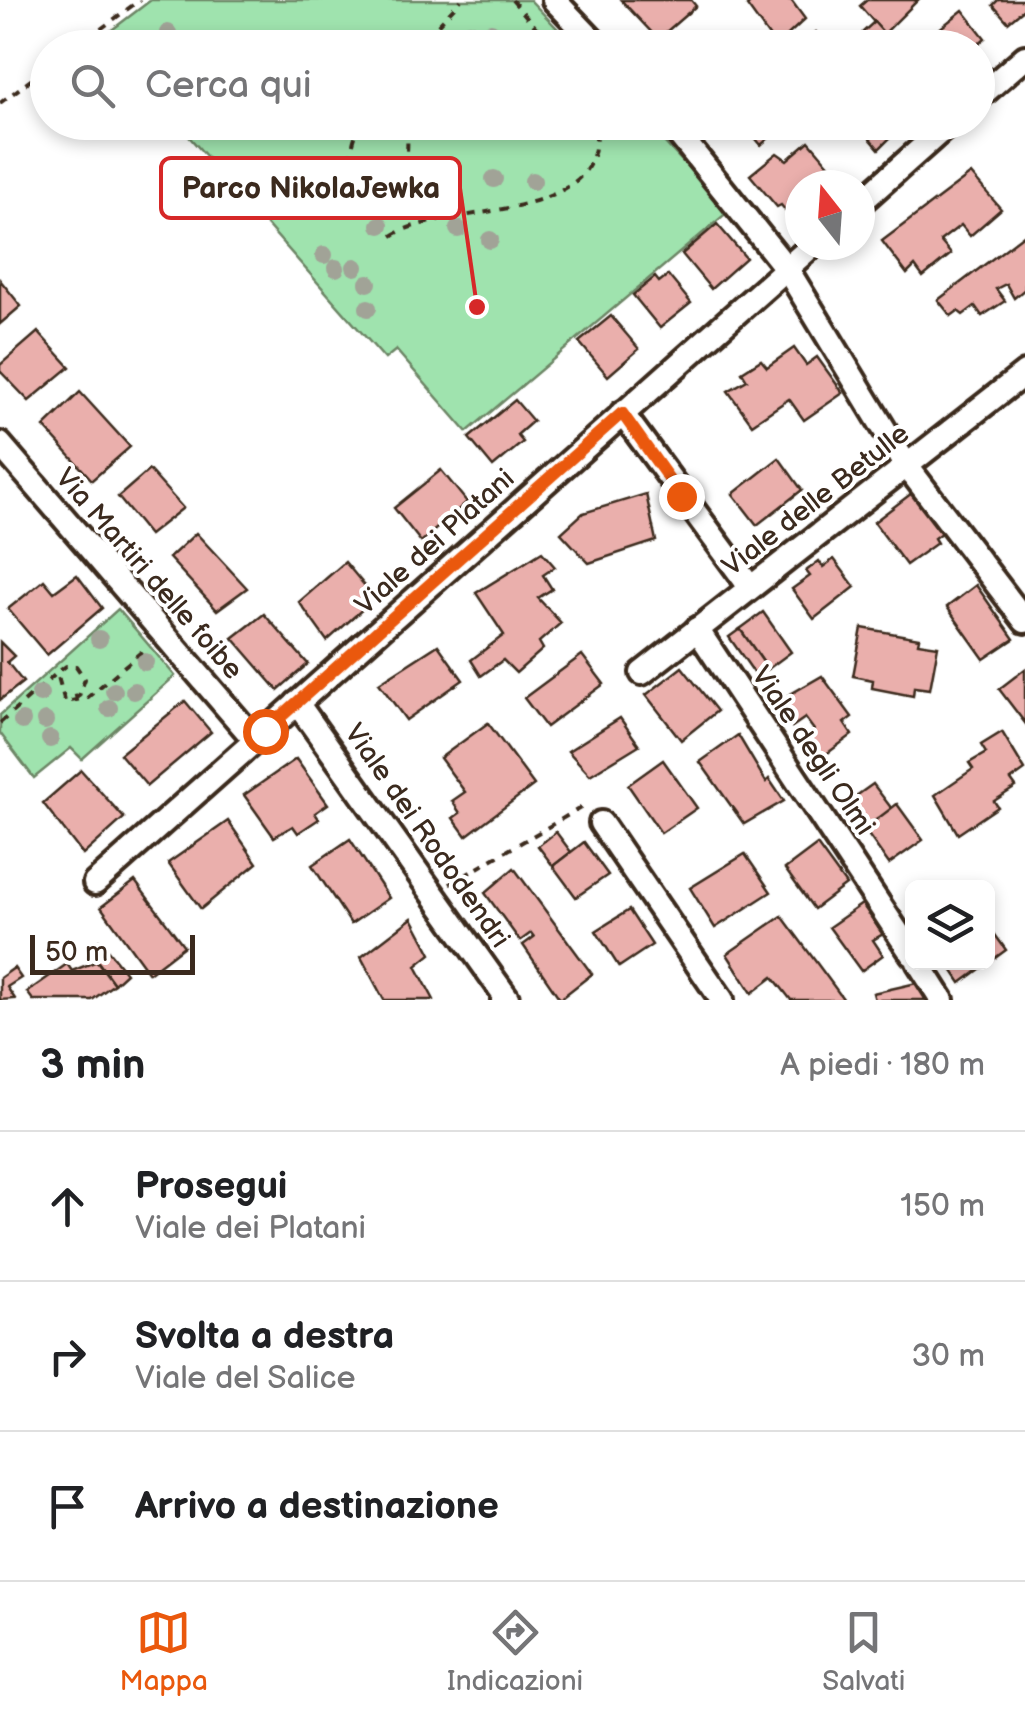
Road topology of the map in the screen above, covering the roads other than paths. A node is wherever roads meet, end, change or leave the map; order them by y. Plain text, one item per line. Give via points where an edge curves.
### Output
1 (554, 0) edge
2 (583, 30) edge
3 (1025, 57) edge
4 (995, 83) edge
5 (683, 140) edge
6 (930, 140) edge
7 (875, 190) edge
8 (797, 260) edge
9 (787, 269) junction
10 (1025, 373) edge
11 (622, 413) junction
12 (2, 451) edge
13 (906, 465) junction
14 (750, 588) junction
15 (1025, 622) edge
16 (697, 629) junction
17 (642, 672) dead end
18 (298, 702) junction
19 (255, 740) junction
20 (601, 824) road end
21 (95, 882) dead end
22 (905, 943) edge
23 (923, 970) edge
24 (503, 1000) edge
25 (722, 1000) edge
26 (942, 1000) edge

1 - 2 street
3 - 4 street
5 - 9 street
6 - 7 street
8 - 9 street, Viale dei Platani
9 - 11 street, Viale dei Platani
9 - 13 street
10 - 13 street, Viale delle Betulle
11 - 14 street
11 - 18 street, Viale dei Platani
12 - 19 street, Via Martiri delle foibe
13 - 14 street, Viale delle Betulle
13 - 15 street
14 - 16 street, Viale delle Betulle
16 - 17 street, Viale delle Betulle
16 - 22 street, Viale degli Olmi
18 - 19 street, Viale dei Platani
18 - 24 street, Viale dei Rododendri
19 - 21 street, Viale dei Platani
20 - 25 street
23 - 26 street

